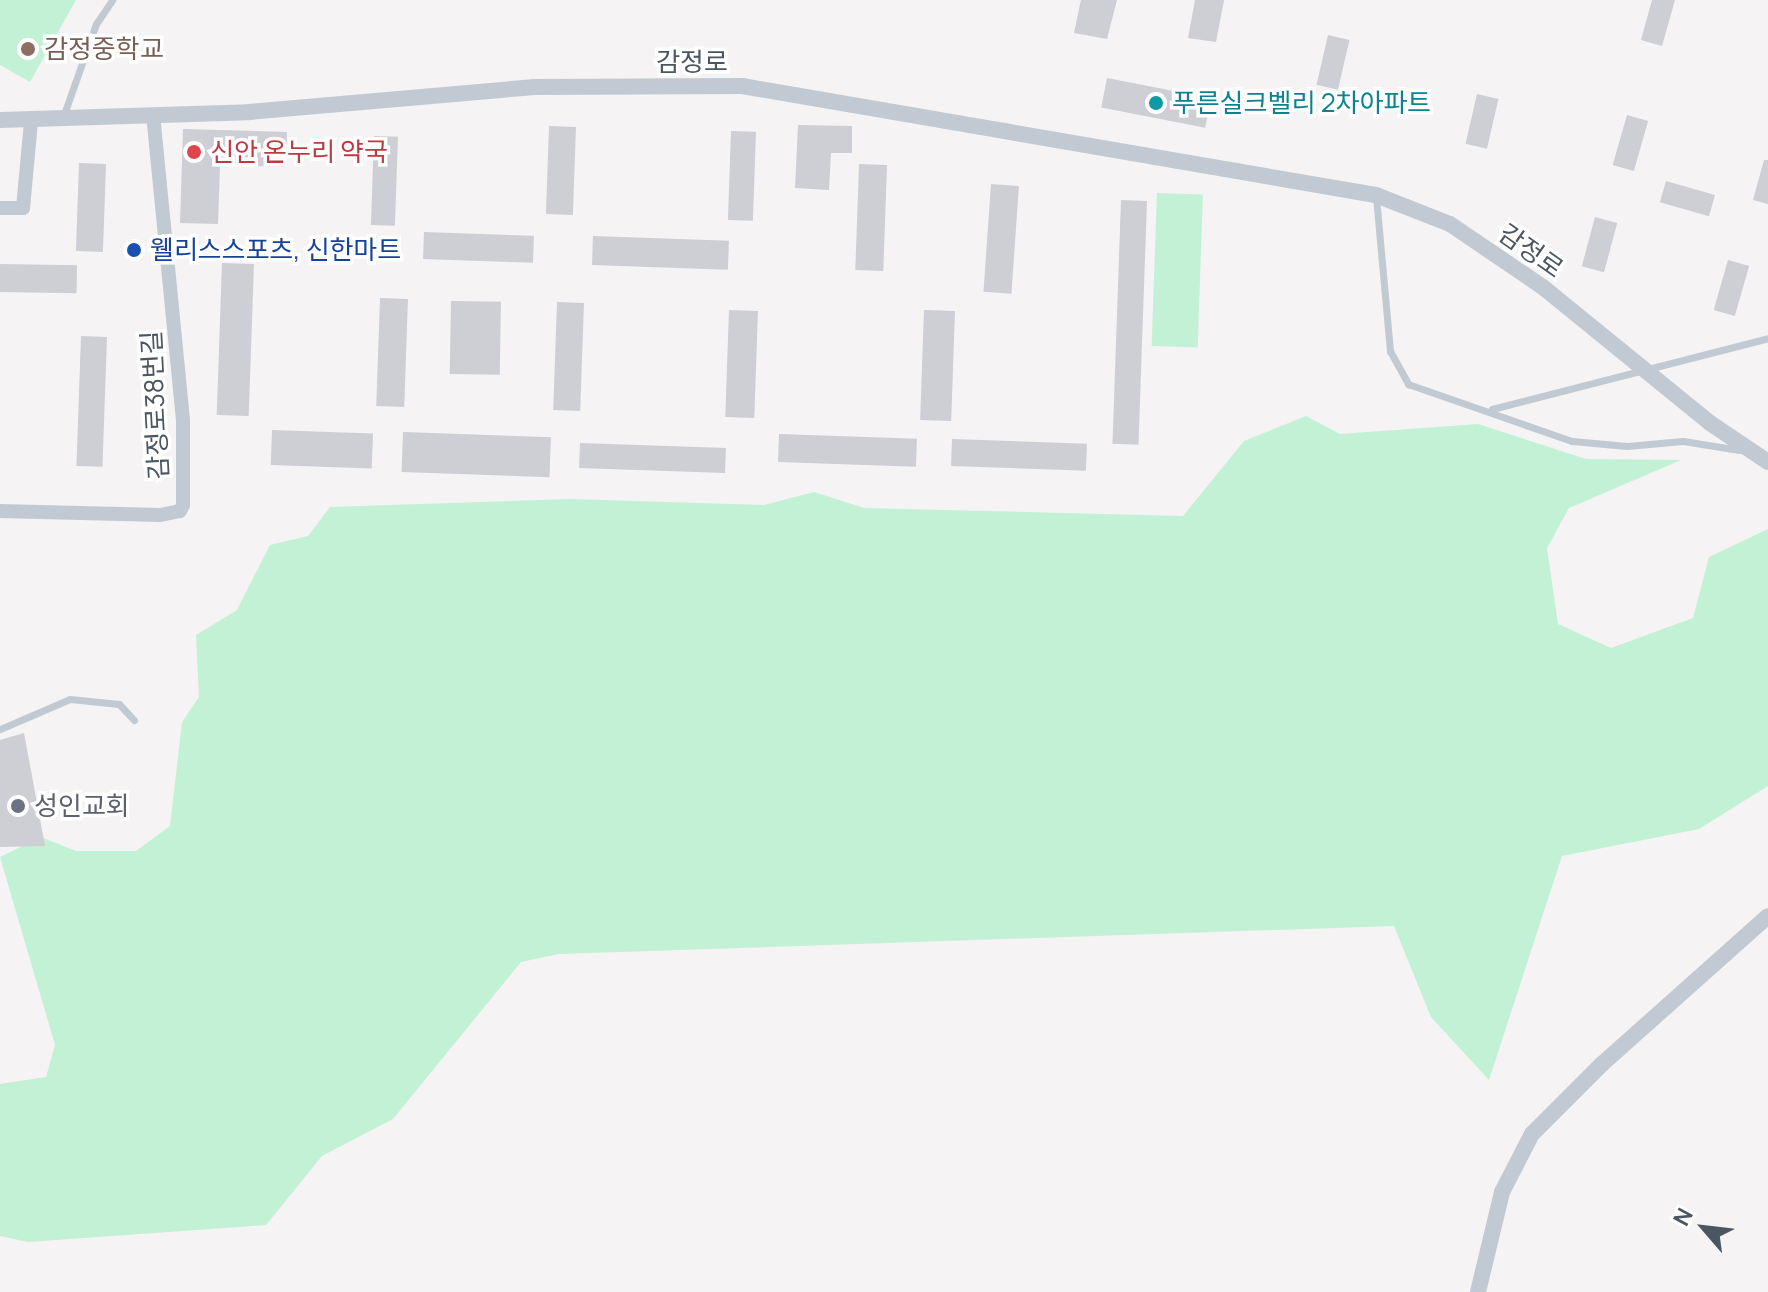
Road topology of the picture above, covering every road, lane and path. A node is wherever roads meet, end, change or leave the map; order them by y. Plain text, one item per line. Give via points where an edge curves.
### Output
1 (112, 0) edge
2 (153, 116) junction
3 (62, 119) junction
4 (0, 120) edge
5 (31, 121) junction
6 (1376, 195) junction
7 (0, 208) edge
8 (1768, 338) edge
9 (1647, 368) junction
10 (1492, 409) junction
11 (1764, 459) edge
12 (0, 511) edge
13 (134, 720) dead end
14 (0, 729) edge
15 (1768, 916) edge
16 (1478, 1292) edge

1 - 3 lane via 96,24
2 - 3 street, 감정로
2 - 6 street, 감정로 via 535,87 742,86
2 - 12 street, 감정로38번길 via 183,420 183,505 180,511 160,515
3 - 5 street, 감정로
4 - 5 street, 감정로
5 - 7 street via 23,208
6 - 9 street, 감정로 via 1450,224
6 - 10 lane, 감정로 via 1378,255 1394,365 1422,392
8 - 9 lane, 감정로
9 - 10 lane, 감정로
9 - 11 street, 감정로 via 1710,423
10 - 11 lane, 감정로 via 1572,441 1607,446 1703,443
13 - 14 lane via 119,704 70,699
15 - 16 street via 1532,1134 1502,1192

